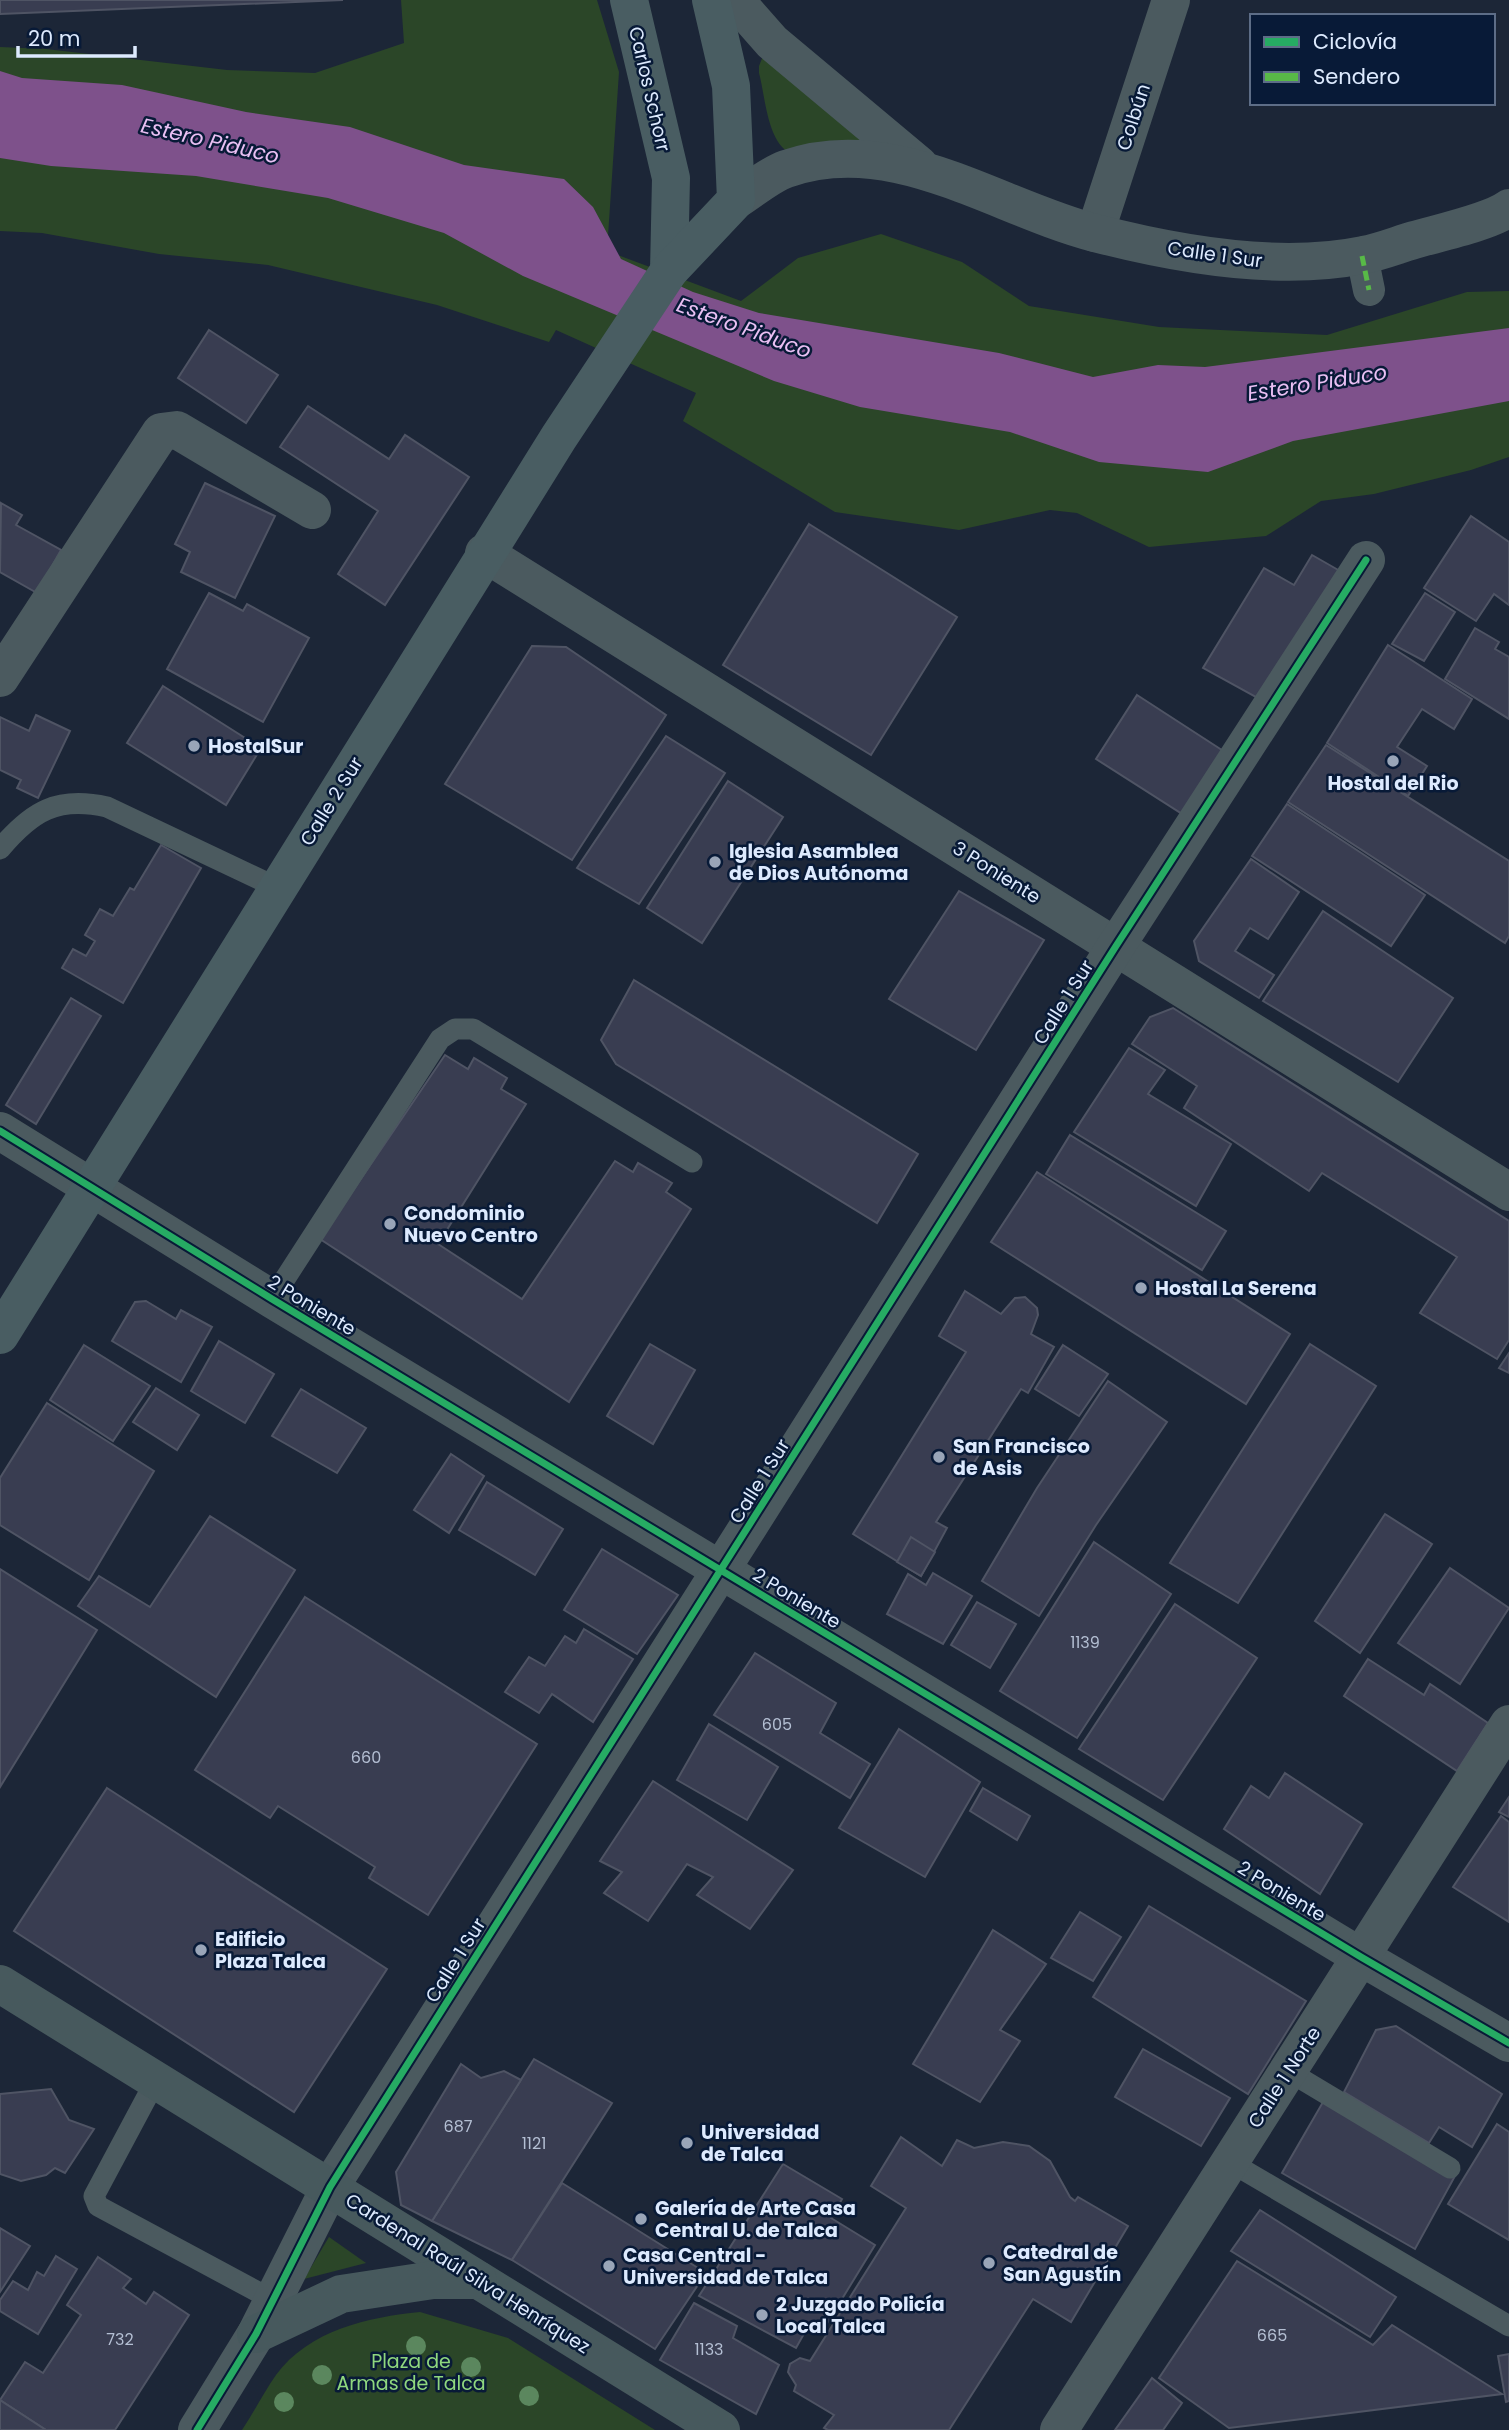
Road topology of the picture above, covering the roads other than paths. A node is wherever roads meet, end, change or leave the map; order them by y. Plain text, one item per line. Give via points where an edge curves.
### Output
1 (629, 0) edge
2 (711, 0) edge
3 (735, 0) edge
4 (1171, 0) edge
5 (926, 171) junction
6 (736, 200) junction
7 (1509, 208) edge
8 (1096, 233) junction
9 (670, 271) junction
10 (312, 510) dead end
11 (484, 553) junction
12 (1366, 560) dead end
13 (0, 678) edge
14 (0, 849) edge
15 (278, 888) junction
16 (1116, 946) junction
17 (0, 1131) edge
18 (692, 1162) dead end
19 (92, 1187) junction
20 (1509, 1192) edge
21 (272, 1299) junction
22 (0, 1335) edge
23 (721, 1570) junction
24 (1509, 1724) edge
25 (1361, 1957) junction
26 (0, 1984) edge
27 (1509, 2043) edge
28 (1288, 2071) junction
29 (156, 2080) junction
30 (1230, 2162) junction
31 (1450, 2168) dead end
32 (330, 2187) junction
33 (478, 2280) junction
34 (273, 2300) junction
35 (1509, 2326) edge
36 (256, 2334) junction
37 (197, 2430) edge
38 (721, 2430) edge
39 (1059, 2430) edge

1 - 9 main road, Carlos Schorr via 671,178
2 - 6 main road via 731,86
3 - 5 street, Calle 1 Sur via 772,42
4 - 8 street, Colbún
5 - 6 street, Calle 1 Sur via 870,158 836,159 785,169
5 - 8 street, Calle 1 Sur via 1032,214
6 - 9 main road, Calle 2 Sur
7 - 8 street, Calle 1 Sur via 1366,273 1199,255
9 - 11 main road, Calle 2 Sur
10 - 13 street via 177,430 161,432
11 - 15 main road, Calle 2 Sur
11 - 16 street, 3 Poniente
12 - 16 street, Calle 1 Sur
14 - 15 lane via 37,813 81,801 107,807
15 - 19 main road, Calle 2 Sur
16 - 20 street, 3 Poniente
16 - 23 street, Calle 1 Sur
17 - 19 street, 2 Poniente
18 - 21 lane via 473,1029 455,1029 440,1039
19 - 21 street, 2 Poniente
19 - 22 main road, Calle 2 Sur
21 - 23 street, 2 Poniente
23 - 25 street, 2 Poniente
23 - 32 street, Calle 1 Sur
24 - 25 street, Calle 1 Norte
25 - 27 street, 2 Poniente
25 - 28 street, Calle 1 Norte
26 - 29 main road, Cardenal Raúl Silva Henríquez
28 - 30 street, Calle 1 Norte
28 - 31 lane
29 - 32 main road, Cardenal Raúl Silva Henríquez
29 - 34 lane via 94,2196 98,2206
30 - 35 lane
30 - 39 street, Calle 1 Norte
32 - 33 main road, Cardenal Raúl Silva Henríquez
32 - 34 street, Calle 1 Sur
33 - 36 main road via 433,2280 341,2294
33 - 38 main road, Cardenal Raúl Silva Henríquez
34 - 36 street, Calle 1 Sur
36 - 37 street, Calle 1 Sur

